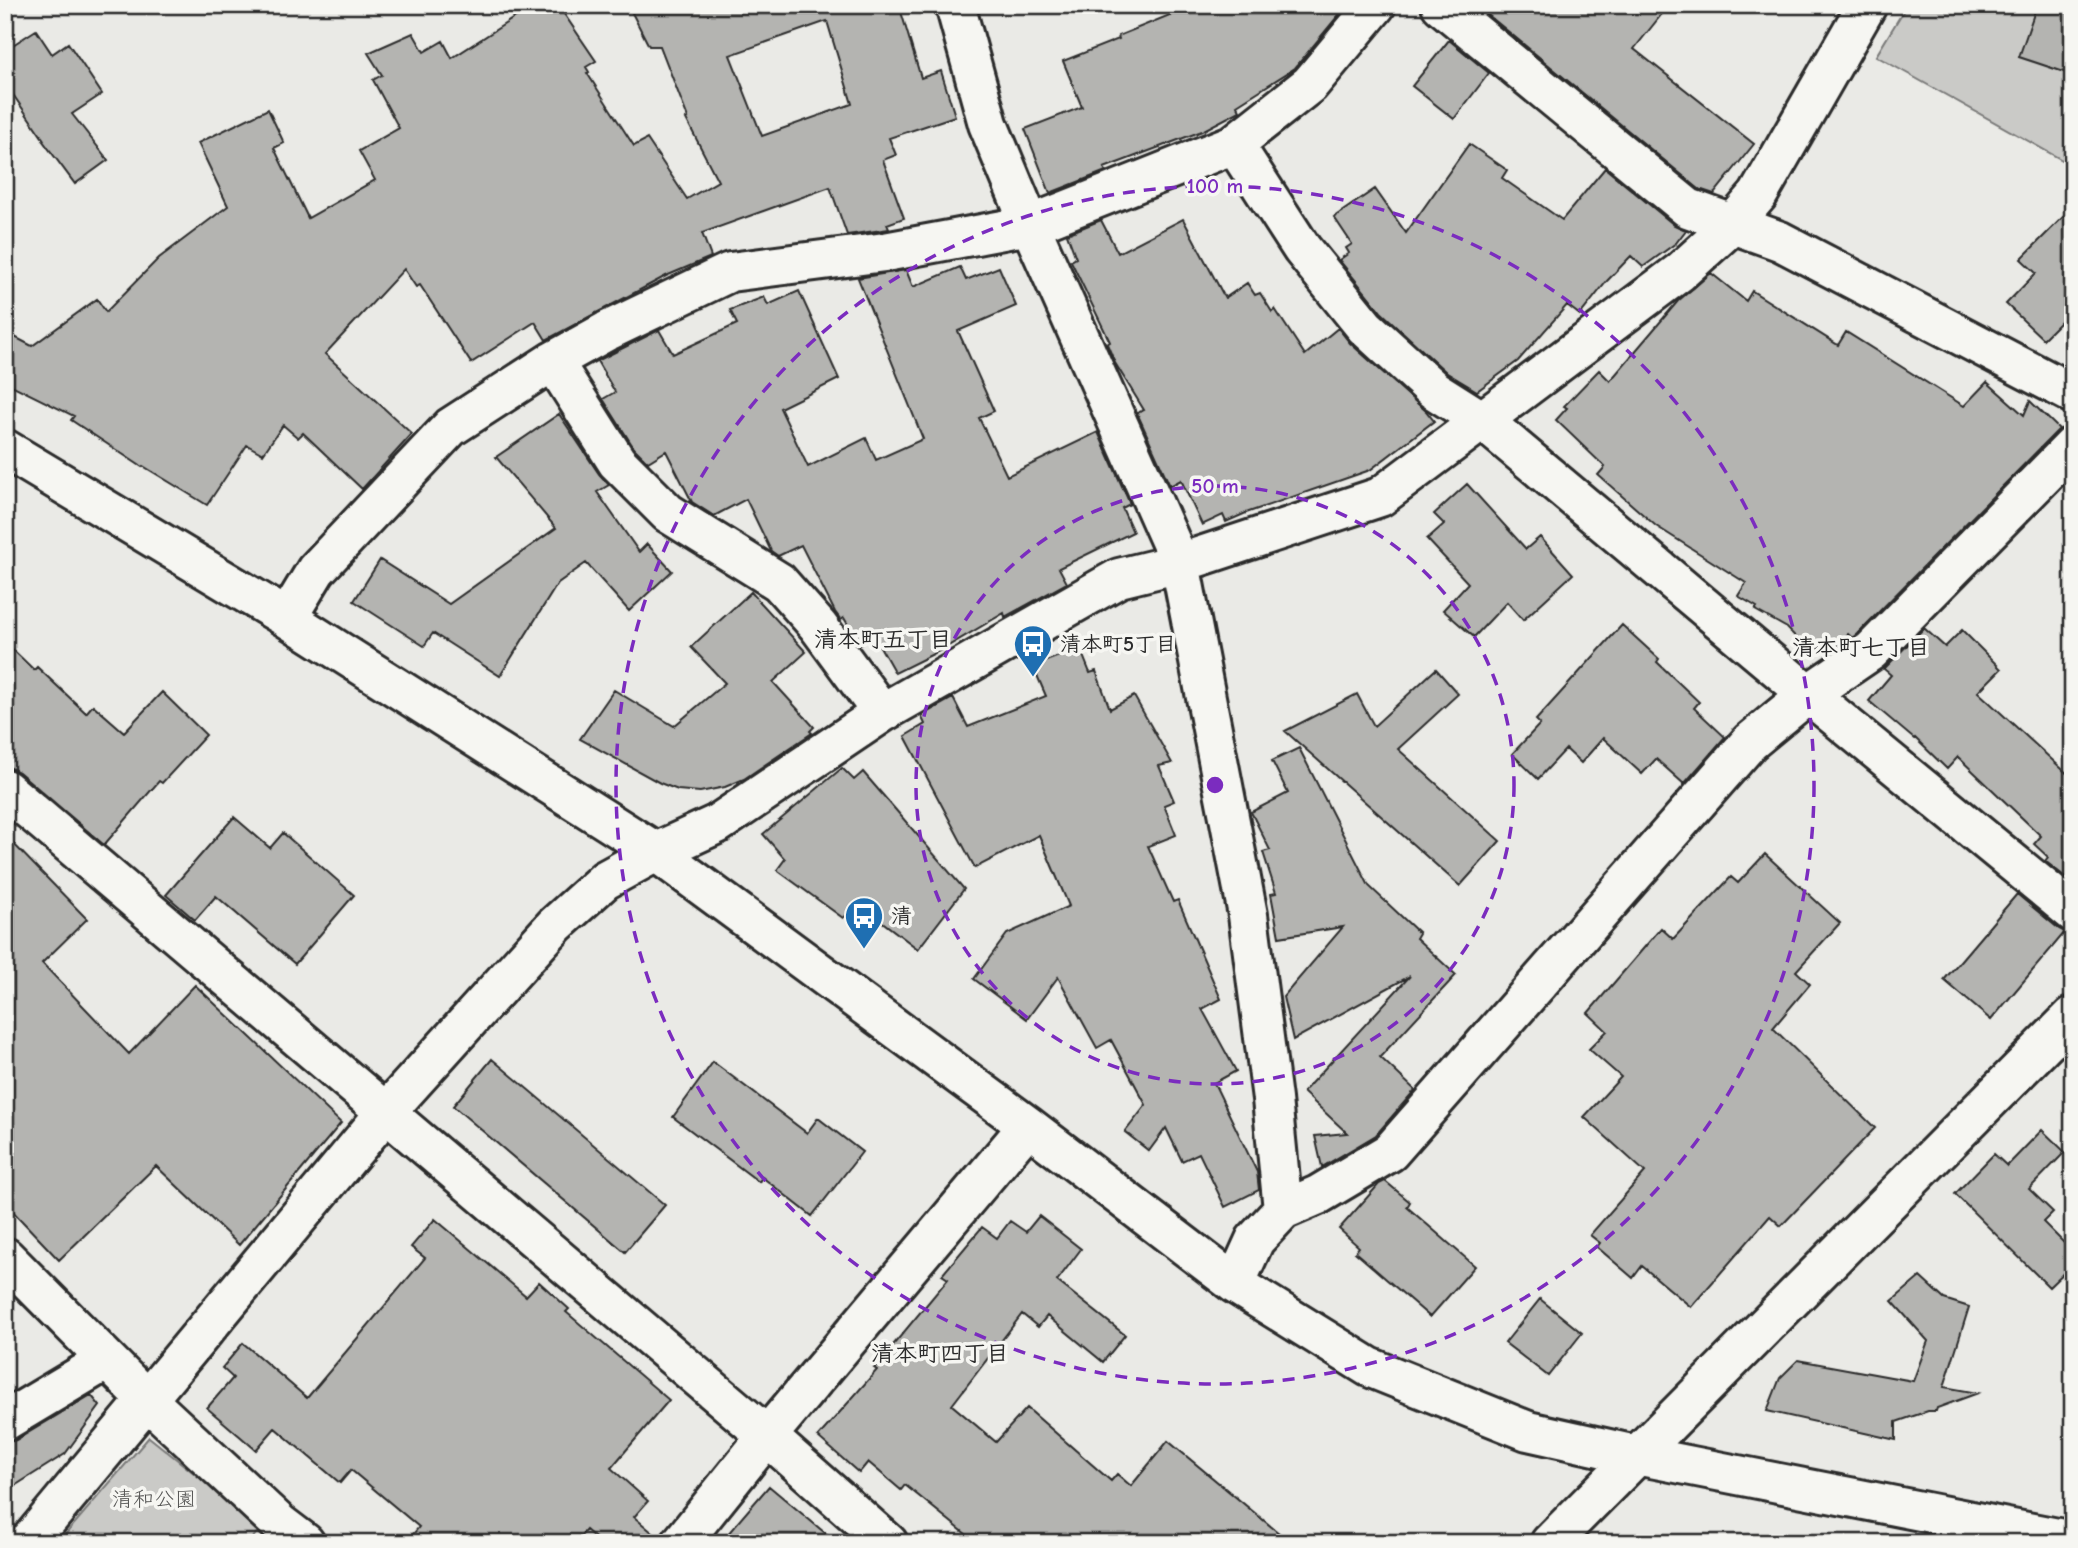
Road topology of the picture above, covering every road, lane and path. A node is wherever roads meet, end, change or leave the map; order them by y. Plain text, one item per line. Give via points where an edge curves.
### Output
1 (955, 5) edge
2 (1376, 5) edge
3 (1441, 5) edge
4 (1867, 5) edge
5 (1234, 144) junction
6 (1733, 224) junction
7 (1030, 225) junction
8 (553, 361) junction
9 (2073, 394) edge
10 (1483, 421) junction
11 (2073, 446) edge
12 (10, 458) edge
13 (1180, 563) junction
14 (287, 618) junction
15 (1808, 694) junction
16 (882, 713) junction
17 (5, 789) edge
18 (656, 852) junction
19 (2073, 912) edge
20 (2073, 1016) edge
21 (386, 1112) junction
22 (1028, 1126) junction
23 (1283, 1210) junction
24 (5, 1257) edge
25 (1235, 1284) junction
26 (107, 1360) junction
27 (148, 1401) junction
28 (5, 1421) edge
29 (767, 1436) junction
30 (1636, 1455) junction
31 (283, 1536) edge
32 (2073, 1541) edge
33 (29, 1543) edge
34 (681, 1543) edge
35 (888, 1543) edge
36 (1550, 1543) edge

1 - 7 street via 988,124
2 - 5 street via 1310,84
3 - 6 street via 1688,208
4 - 6 street via 1758,195
5 - 7 street
5 - 10 street via 1302,249 1365,327 1434,390
6 - 9 street via 1780,241
6 - 10 street via 1680,272
7 - 8 street via 886,252 730,272
7 - 13 street
8 - 14 street via 451,427 316,570
8 - 16 street via 617,463 668,513 779,582
10 - 13 street via 1380,497
10 - 15 street
11 - 15 street via 1871,651
12 - 14 street
13 - 16 street via 1119,578
13 - 23 street via 1248,915
14 - 18 street
15 - 19 street
15 - 23 street via 1750,742 1390,1152
16 - 18 street via 717,824
17 - 21 street
18 - 21 street via 605,880 555,925
18 - 22 street
20 - 30 street
21 - 27 street
21 - 29 street
22 - 25 street
22 - 29 street
23 - 25 street via 1255,1240
24 - 26 street
25 - 30 street via 1368,1367 1528,1431
26 - 27 street
26 - 28 street
27 - 31 street
27 - 33 street
29 - 34 street
29 - 35 street
30 - 32 street
30 - 36 street

